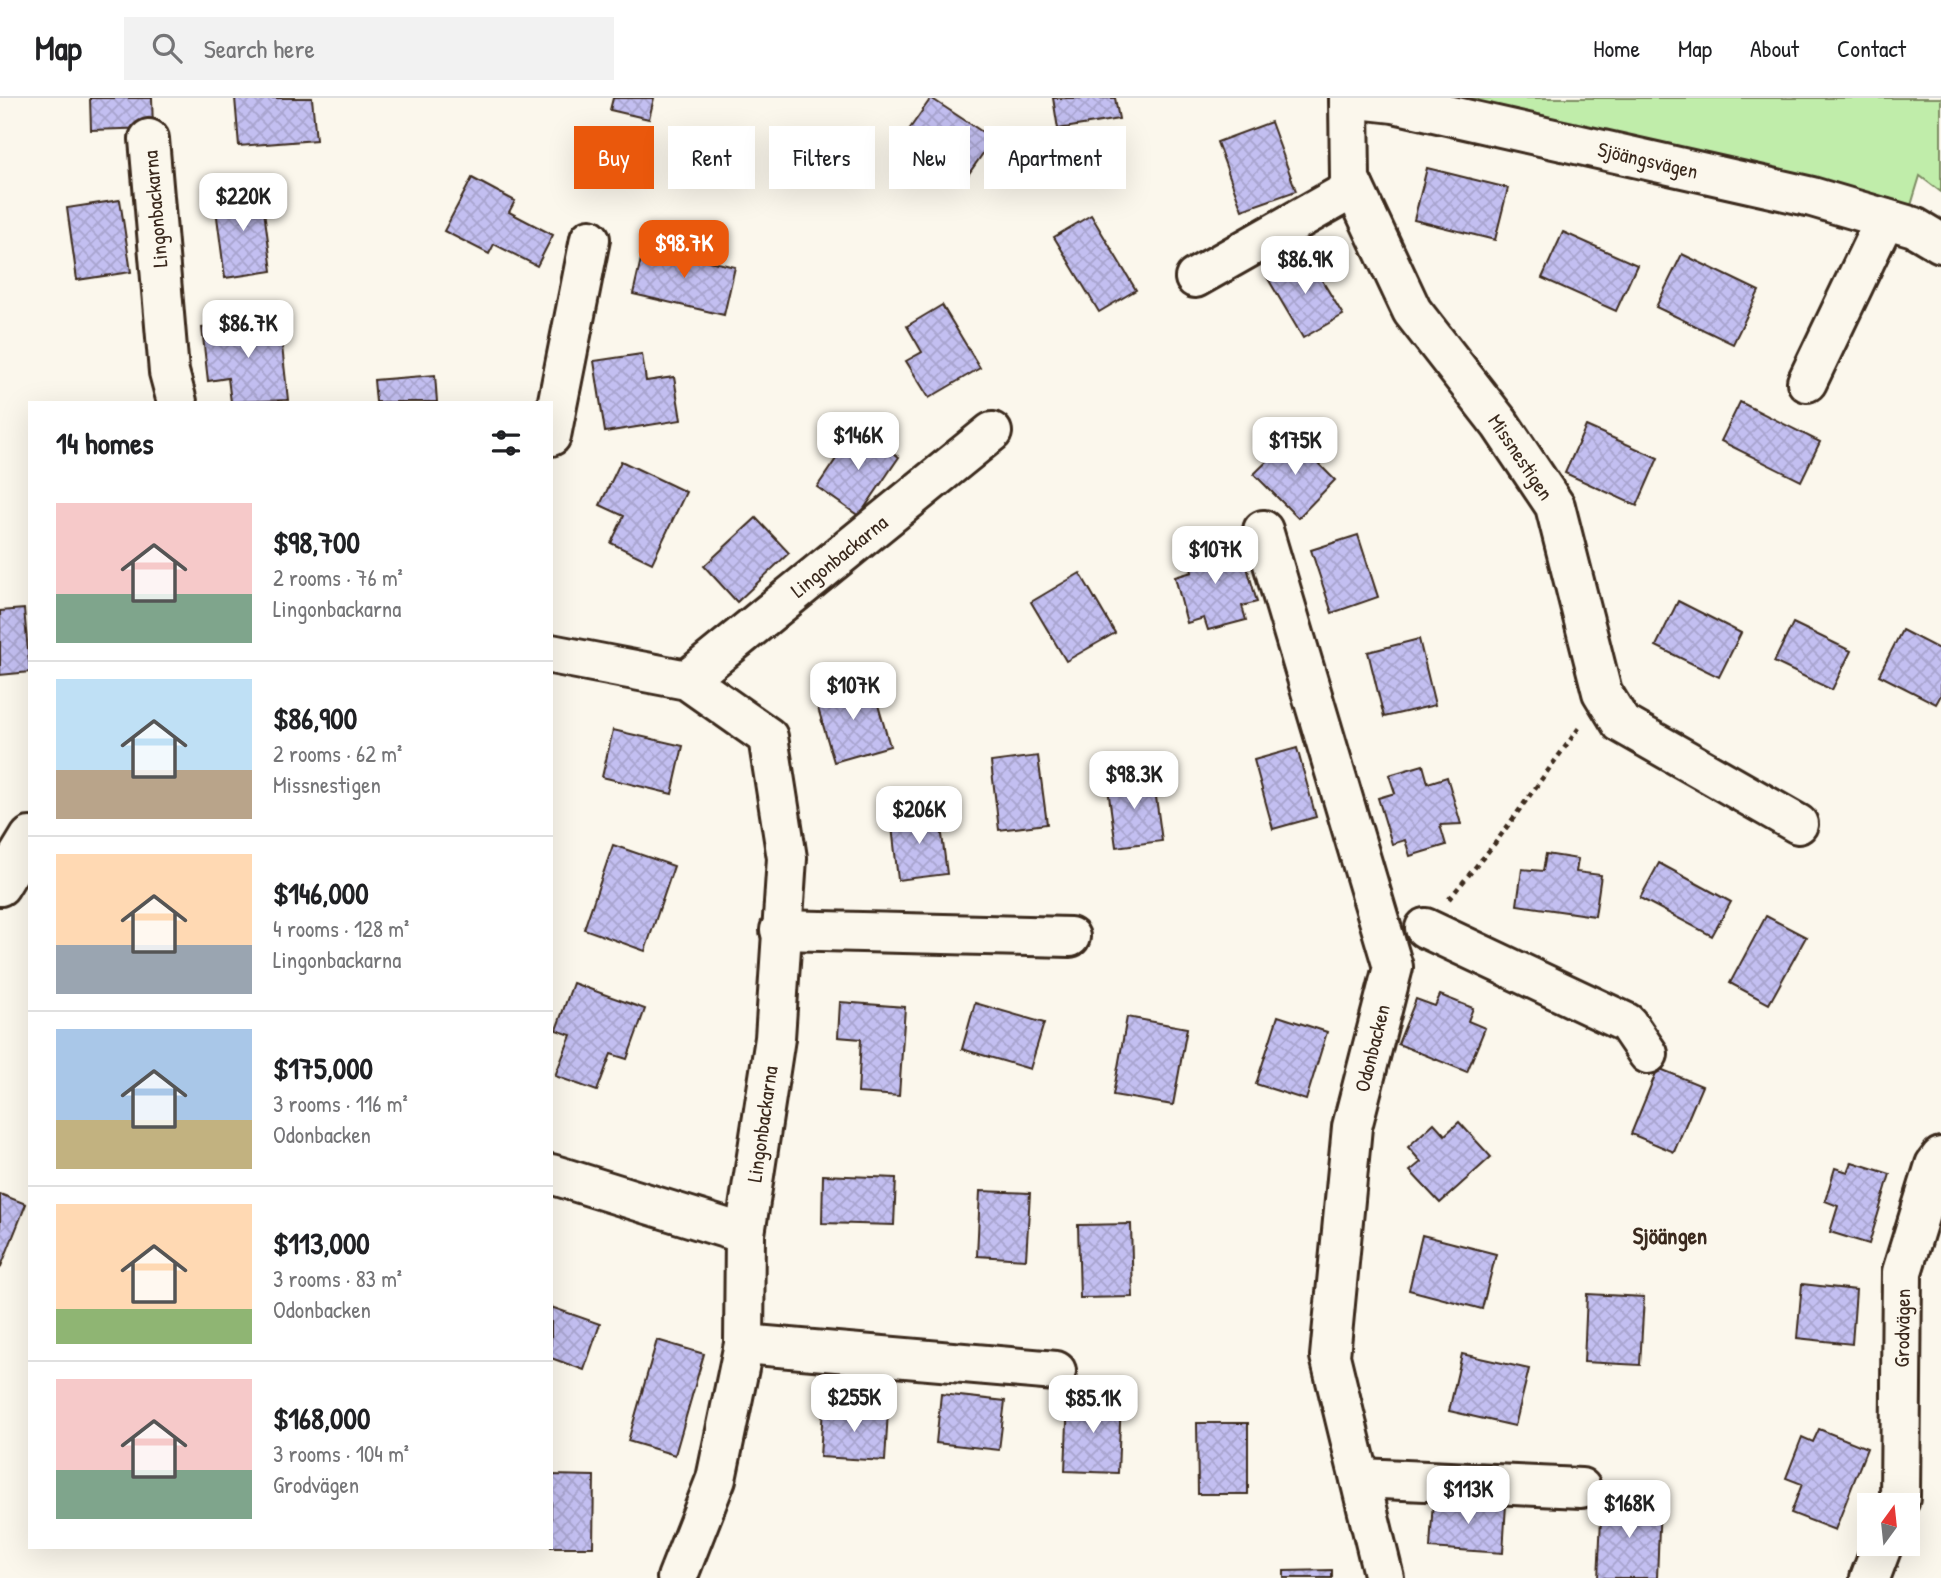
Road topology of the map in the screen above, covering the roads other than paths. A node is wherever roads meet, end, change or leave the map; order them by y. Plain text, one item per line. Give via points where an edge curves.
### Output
1 (1349, 98) edge
2 (149, 139) dead end
3 (1354, 188) junction
4 (1885, 219) junction
5 (590, 239) dead end
6 (1941, 243) edge
7 (1195, 278) dead end
8 (1807, 382) dead end
9 (177, 401) edge
10 (553, 426) edge
11 (992, 432) dead end
12 (1263, 530) dead end
13 (553, 654) edge
14 (687, 680) junction
15 (1798, 824) dead end
16 (28, 840) edge
17 (0, 886) edge
18 (1425, 928) road end
19 (780, 930) junction
20 (1070, 937) dead end
21 (1648, 1054) dead end
22 (1941, 1157) edge
23 (553, 1175) edge
24 (745, 1234) junction
25 (744, 1344) junction
26 (1056, 1371) dead end
27 (1360, 1478) junction
28 (1581, 1488) dead end
29 (1900, 1493) edge
30 (1878, 1556) edge
31 (677, 1578) edge
32 (1384, 1578) edge
33 (1870, 1578) edge

1 - 3 street, Missnestigen
1 - 4 street, Sjöängsvägen via 1512,129 1812,197
2 - 9 street, Lingonbackarna via 169,372
3 - 7 street
3 - 15 street, Missnestigen via 1412,311 1500,424 1555,506 1602,692 1621,723
4 - 6 street, Sjöängsvägen
4 - 8 street
5 - 10 street
11 - 14 street, Lingonbackarna
12 - 27 street, Odonbacken via 1393,967 1352,1127 1330,1356
13 - 14 street, Lingonbackarna
14 - 19 street, Lingonbackarna via 768,737 787,858
16 - 17 street
18 - 21 street via 1627,1023
19 - 20 street
19 - 24 street, Lingonbackarna via 775,1038
22 - 29 street, Grodvägen via 1902,1272
23 - 24 street
24 - 25 street, Lingonbackarna
25 - 26 street
25 - 31 street, Lingonbackarna via 716,1479
27 - 28 street
27 - 32 street, Odonbacken
30 - 33 street

